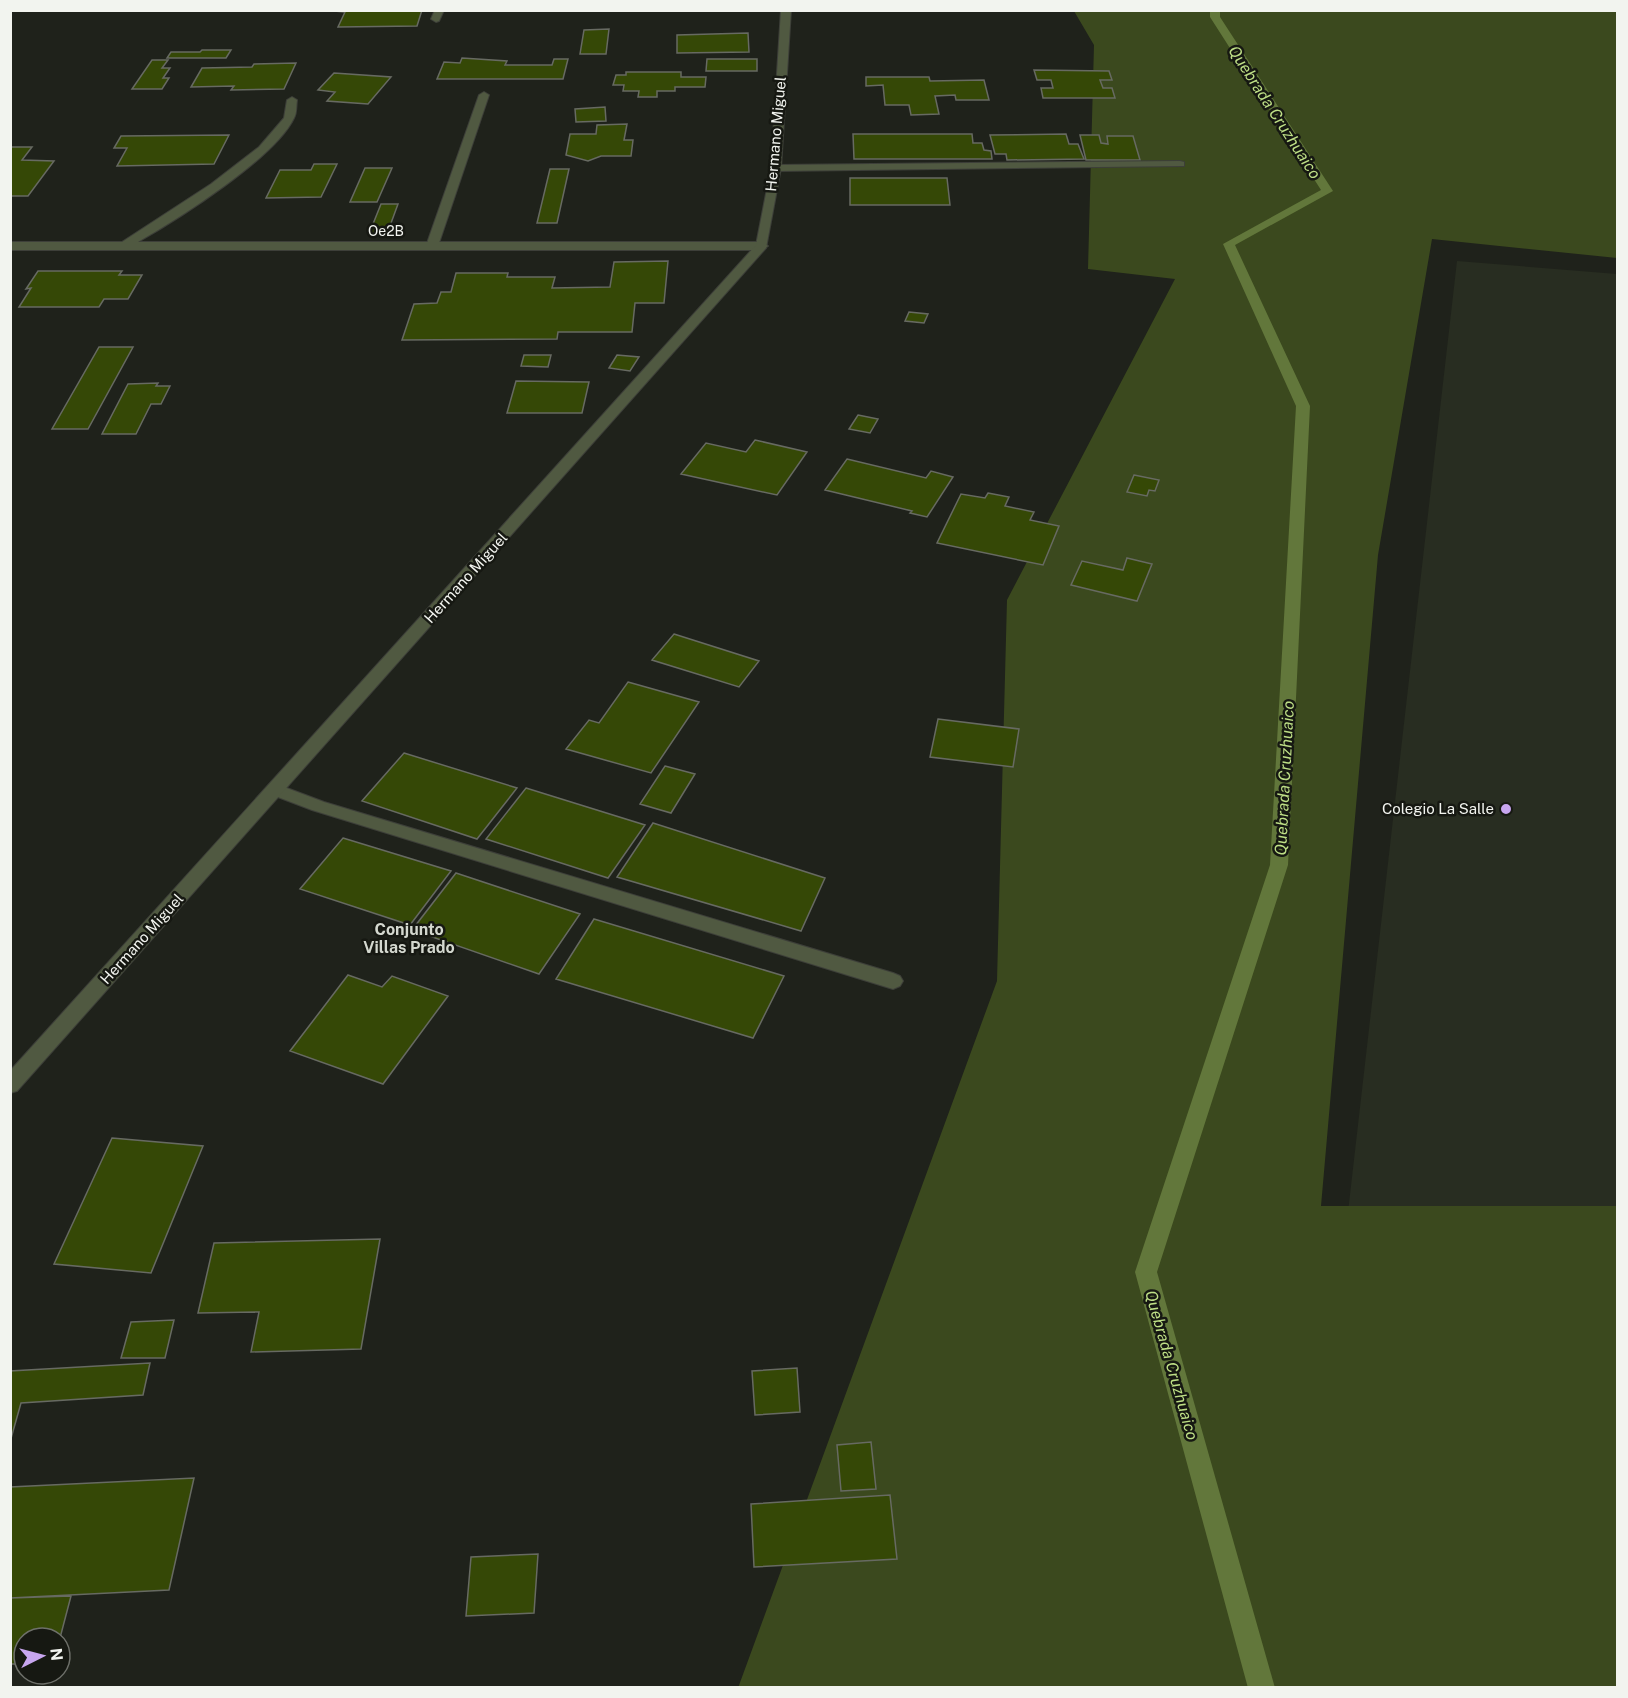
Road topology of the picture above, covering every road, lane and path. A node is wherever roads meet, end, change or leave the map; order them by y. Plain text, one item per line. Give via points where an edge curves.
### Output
1 (786, 10) edge
2 (484, 95) dead end
3 (292, 100) dead end
4 (1180, 164) dead end
5 (776, 168) junction
6 (10, 246) edge
7 (125, 246) junction
8 (432, 246) junction
9 (762, 246) junction
10 (276, 790) junction
11 (893, 981) dead end
12 (10, 1085) edge

1 - 5 street, Hermano Miguel
2 - 8 street
3 - 7 street via 289,119 266,147
4 - 5 street
5 - 9 street, Hermano Miguel
6 - 7 street, Oe2B
7 - 8 street, Oe2B
8 - 9 street, Oe2B
9 - 10 street, Hermano Miguel
10 - 11 street
10 - 12 street, Hermano Miguel

